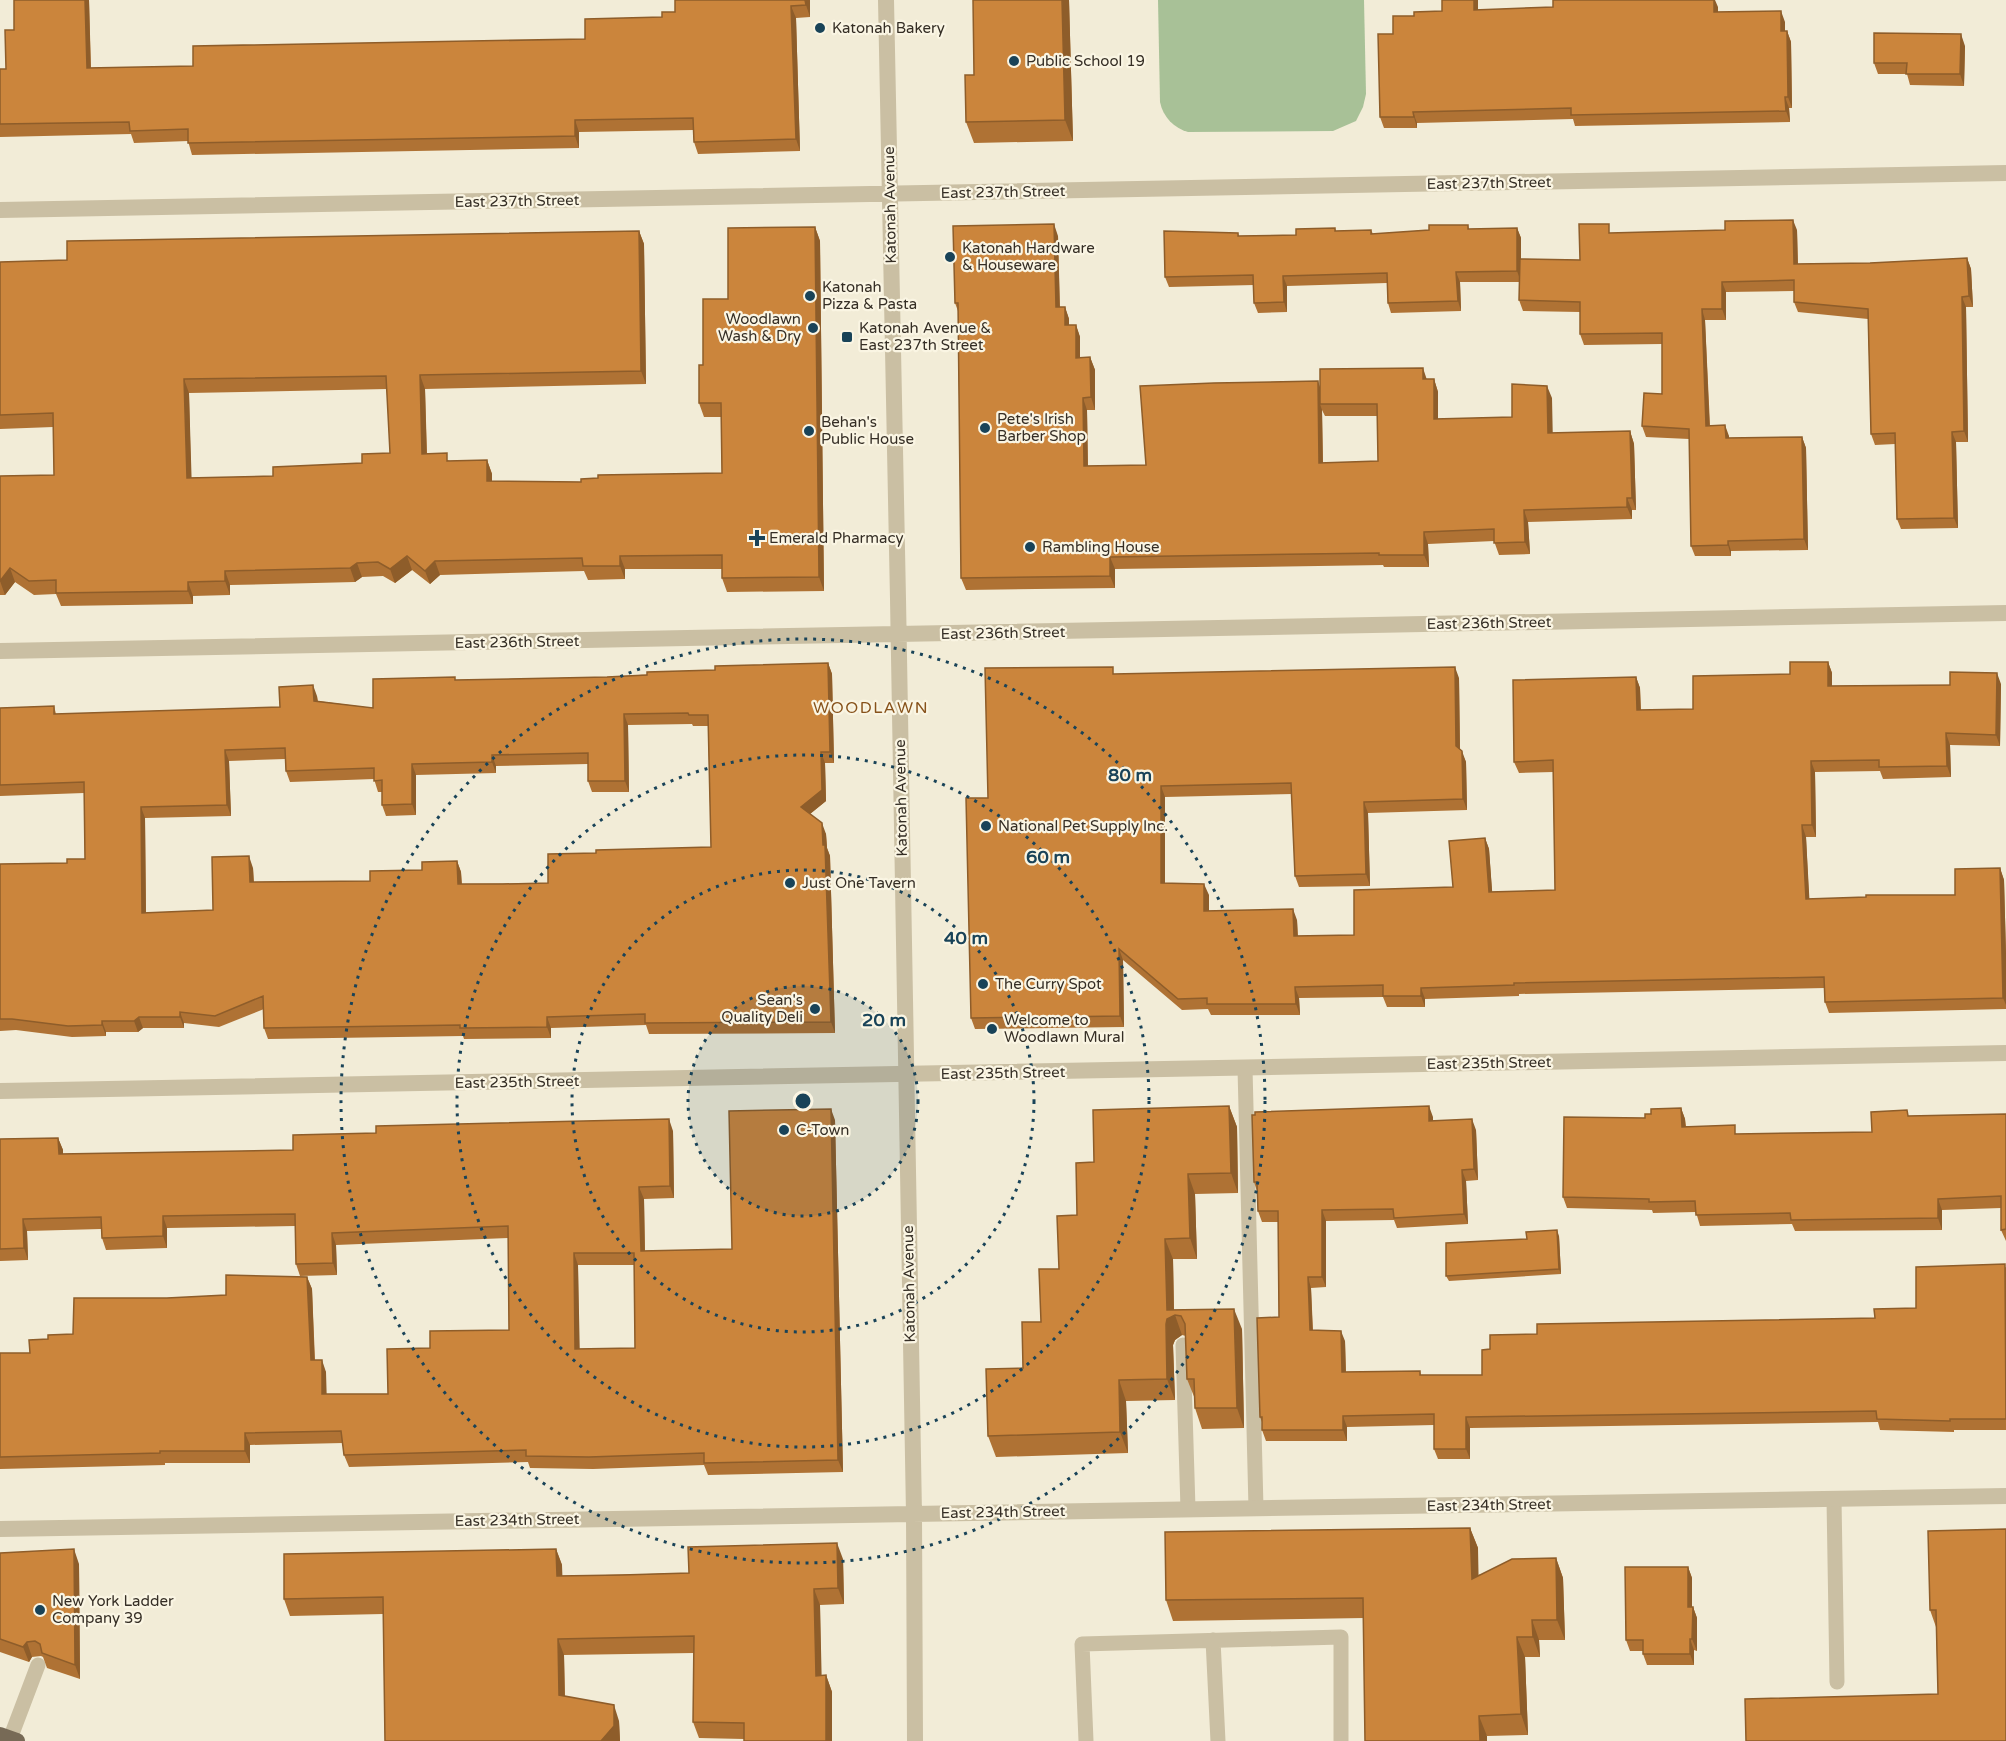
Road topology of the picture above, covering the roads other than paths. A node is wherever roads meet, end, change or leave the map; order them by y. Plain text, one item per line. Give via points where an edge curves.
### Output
1 (886, 0) edge
2 (2006, 173) edge
3 (890, 194) junction
4 (0, 210) edge
5 (2006, 613) edge
6 (898, 635) junction
7 (0, 651) edge
8 (2006, 1053) edge
9 (1245, 1068) junction
10 (905, 1075) junction
11 (0, 1091) edge
12 (1183, 1345) edge
13 (2006, 1496) edge
14 (1834, 1499) junction
15 (1256, 1508) junction
16 (1188, 1509) junction
17 (914, 1514) junction
18 (0, 1529) edge
19 (1213, 1640) junction
20 (38, 1665) edge
21 (1837, 1682) dead end
22 (9, 1738) edge
23 (915, 1741) edge
24 (1086, 1741) edge
25 (1218, 1741) edge
26 (1341, 1741) edge

1 - 3 street, Katonah Avenue
2 - 3 street, East 237th Street
3 - 4 street, East 237th Street
3 - 6 street, Katonah Avenue
5 - 6 street, East 236th Street
6 - 7 street, East 236th Street
6 - 10 street, Katonah Avenue
8 - 9 street, East 235th Street
9 - 10 street, East 235th Street
9 - 15 lane
10 - 11 street, East 235th Street
10 - 17 street, Katonah Avenue
12 - 16 lane
13 - 14 street, East 234th Street
14 - 15 street, East 234th Street
14 - 21 lane
15 - 16 street, East 234th Street
16 - 17 street, East 234th Street
17 - 18 street, East 234th Street
17 - 23 street, Katonah Avenue
19 - 24 lane via 1082,1644
19 - 25 lane
19 - 26 lane via 1341,1637
20 - 22 lane

